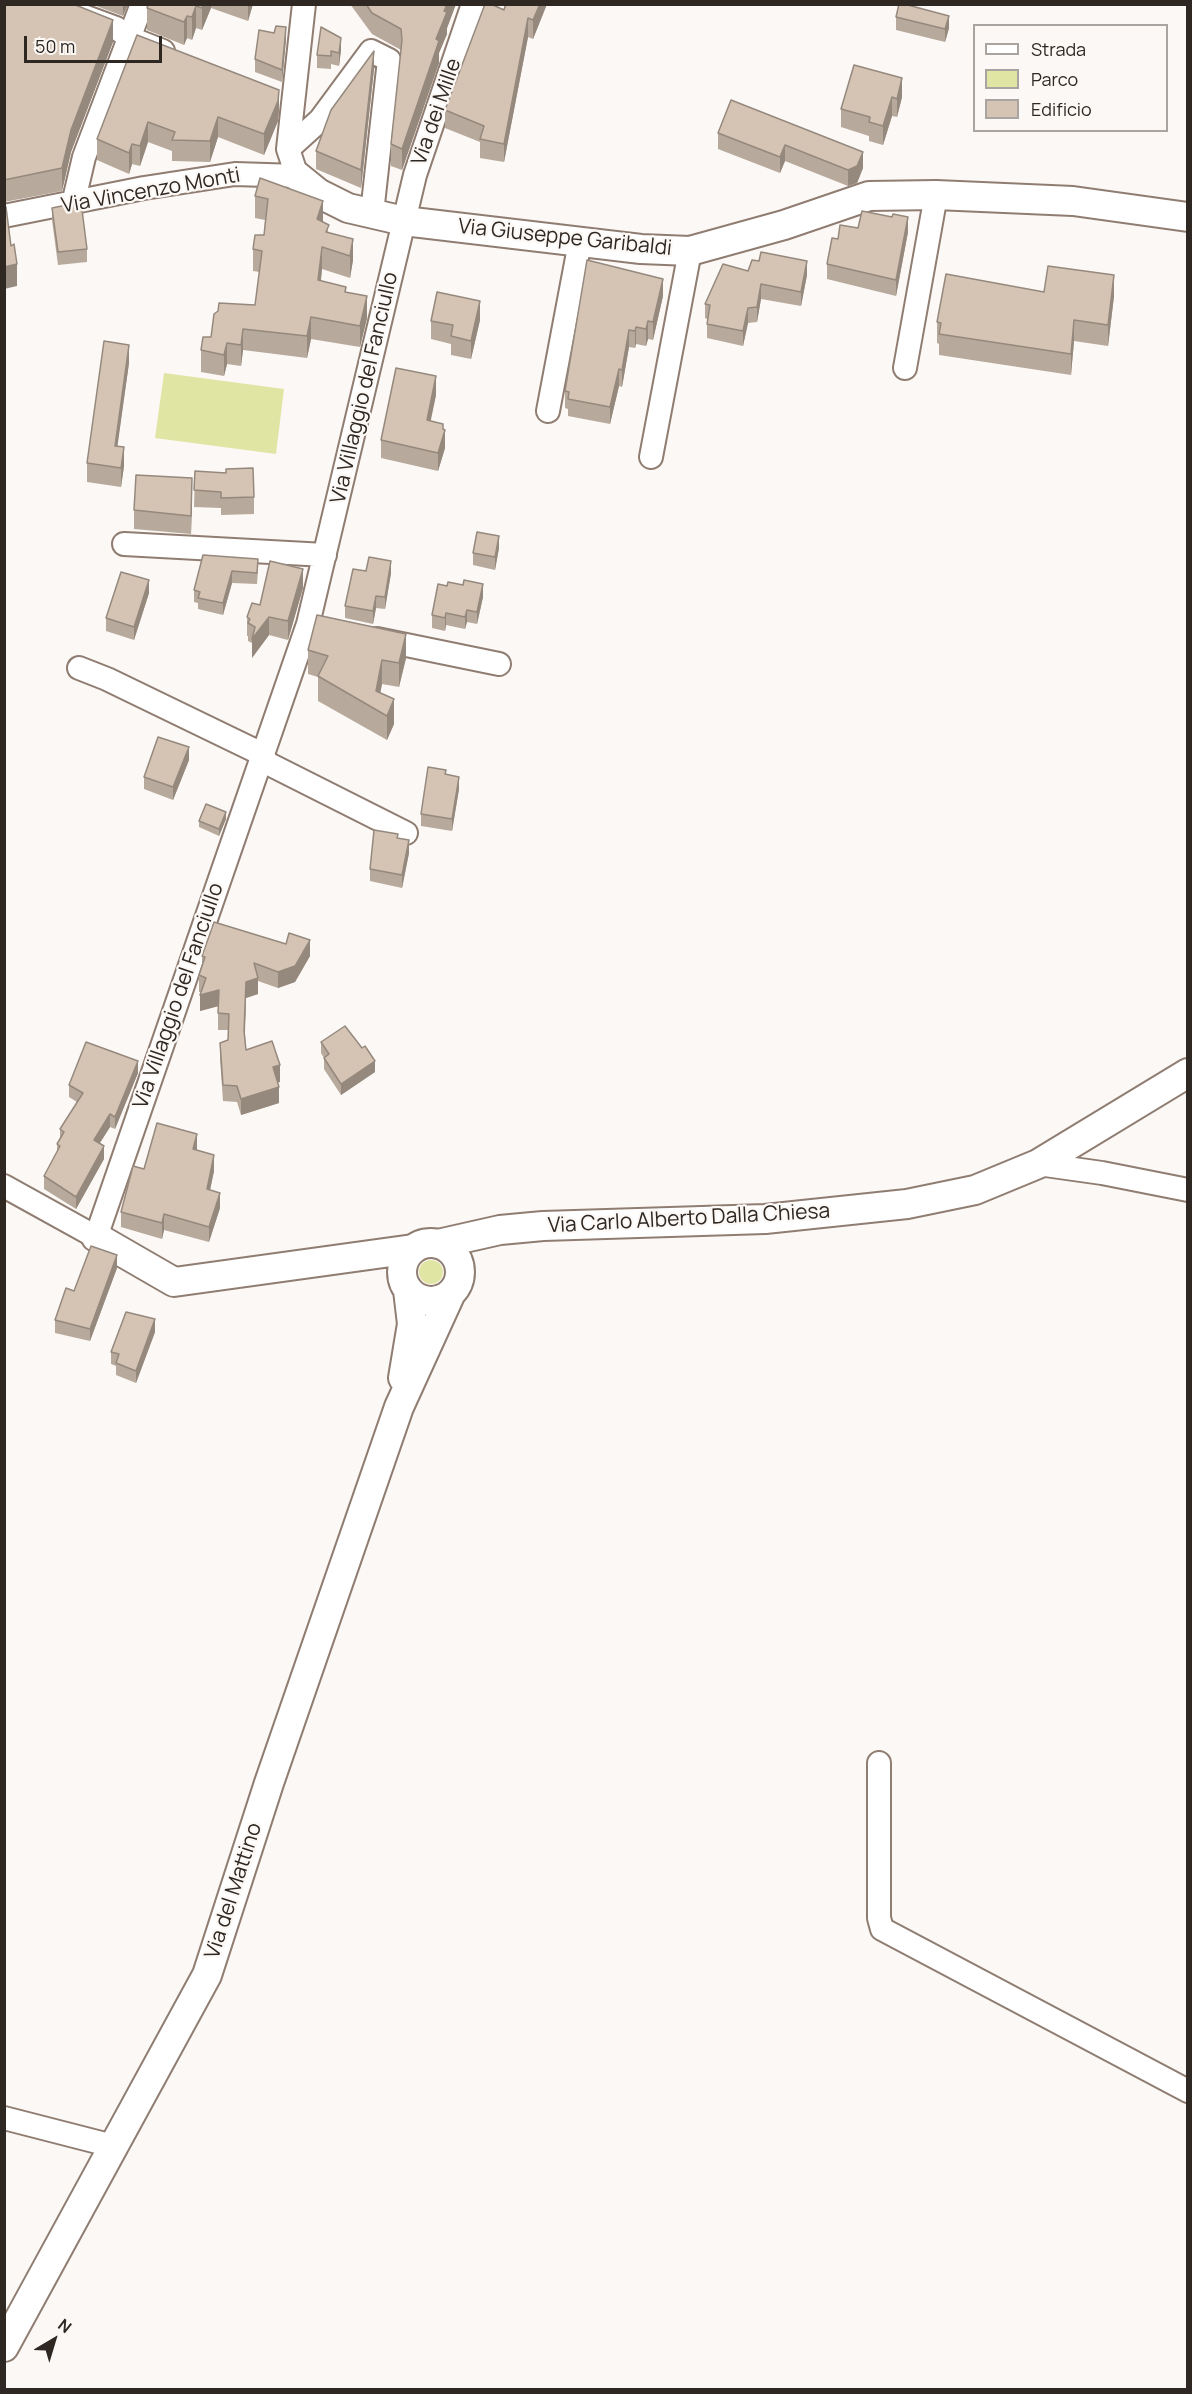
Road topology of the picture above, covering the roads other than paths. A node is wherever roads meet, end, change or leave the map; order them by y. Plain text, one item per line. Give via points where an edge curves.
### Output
1 (51, 4) edge
2 (142, 4) edge
3 (473, 4) edge
4 (305, 7) edge
5 (130, 38) junction
6 (185, 59) edge
7 (272, 93) edge
8 (293, 101) junction
9 (288, 148) junction
10 (297, 176) junction
11 (936, 195) junction
12 (73, 204) junction
13 (372, 213) junction
14 (4, 216) edge
15 (1188, 217) edge
16 (404, 221) junction
17 (580, 242) junction
18 (690, 251) junction
19 (905, 368) dead end
20 (548, 411) dead end
21 (651, 457) dead end
22 (124, 544) dead end
23 (325, 555) junction
24 (308, 624) junction
25 (330, 629) edge
26 (353, 634) edge
27 (499, 664) dead end
28 (79, 668) dead end
29 (263, 758) junction
30 (406, 833) dead end
31 (1188, 1073) edge
32 (1038, 1164) junction
33 (4, 1186) edge
34 (1188, 1190) edge
35 (517, 1228) junction
36 (96, 1237) junction
37 (426, 1247) junction
38 (351, 1260) junction
39 (406, 1286) junction
40 (455, 1286) junction
41 (399, 1407) junction
42 (879, 1762) dead end
43 (1188, 2091) edge
44 (4, 2118) edge
45 (113, 2146) junction
46 (4, 2347) edge

1 - 5 street via 116,28
2 - 5 street
3 - 16 street, Via dei Mille via 415,175
4 - 8 street
5 - 6 street
5 - 12 street via 84,157
7 - 8 street
8 - 9 street
9 - 10 street
9 - 13 street via 320,120 371,51 388,60
10 - 12 street, Via Vincenzo Monti via 235,174
10 - 13 main road, Via Giuseppe Garibaldi via 318,193 348,208
11 - 15 main road, Via Giuseppe Garibaldi via 1073,201
11 - 18 main road, Via Giuseppe Garibaldi via 869,196
11 - 19 street
12 - 14 street, Via Vincenzo Monti
13 - 16 main road, Via Giuseppe Garibaldi
16 - 17 main road, Via Giuseppe Garibaldi
16 - 23 street, Via Villaggio del Fanciullo
17 - 18 main road, Via Giuseppe Garibaldi
17 - 20 street
18 - 21 street
22 - 23 street
23 - 24 street, Via Villaggio del Fanciullo
24 - 25 street
24 - 29 street, Via Villaggio del Fanciullo
26 - 27 street
28 - 29 street
29 - 30 street
29 - 36 street, Via Villaggio del Fanciullo
31 - 32 main road, Via Carlo Alberto Dalla Chiesa
32 - 34 street
32 - 35 main road, Via Carlo Alberto Dalla Chiesa via 975,1190 907,1204 765,1219
33 - 36 street
35 - 37 main road, Via Carlo Alberto Dalla Chiesa
35 - 40 main road, Via Carlo Alberto Dalla Chiesa via 486,1248
36 - 38 main road, Via Carlo Alberto Dalla Chiesa via 174,1282
37 - 38 main road, Via Carlo Alberto Dalla Chiesa
37 - 39 main road via 403,1264
37 - 40 main road via 453,1254 460,1269
38 - 39 main road via 375,1264
39 - 40 main road via 424,1301 443,1299
39 - 41 main road, Via del Mattino via 412,1324
40 - 41 main road, Via del Mattino
41 - 45 main road, Via del Mattino via 207,1975
42 - 43 street via 882,1929
44 - 45 street
45 - 46 main road, Via del Mattino

